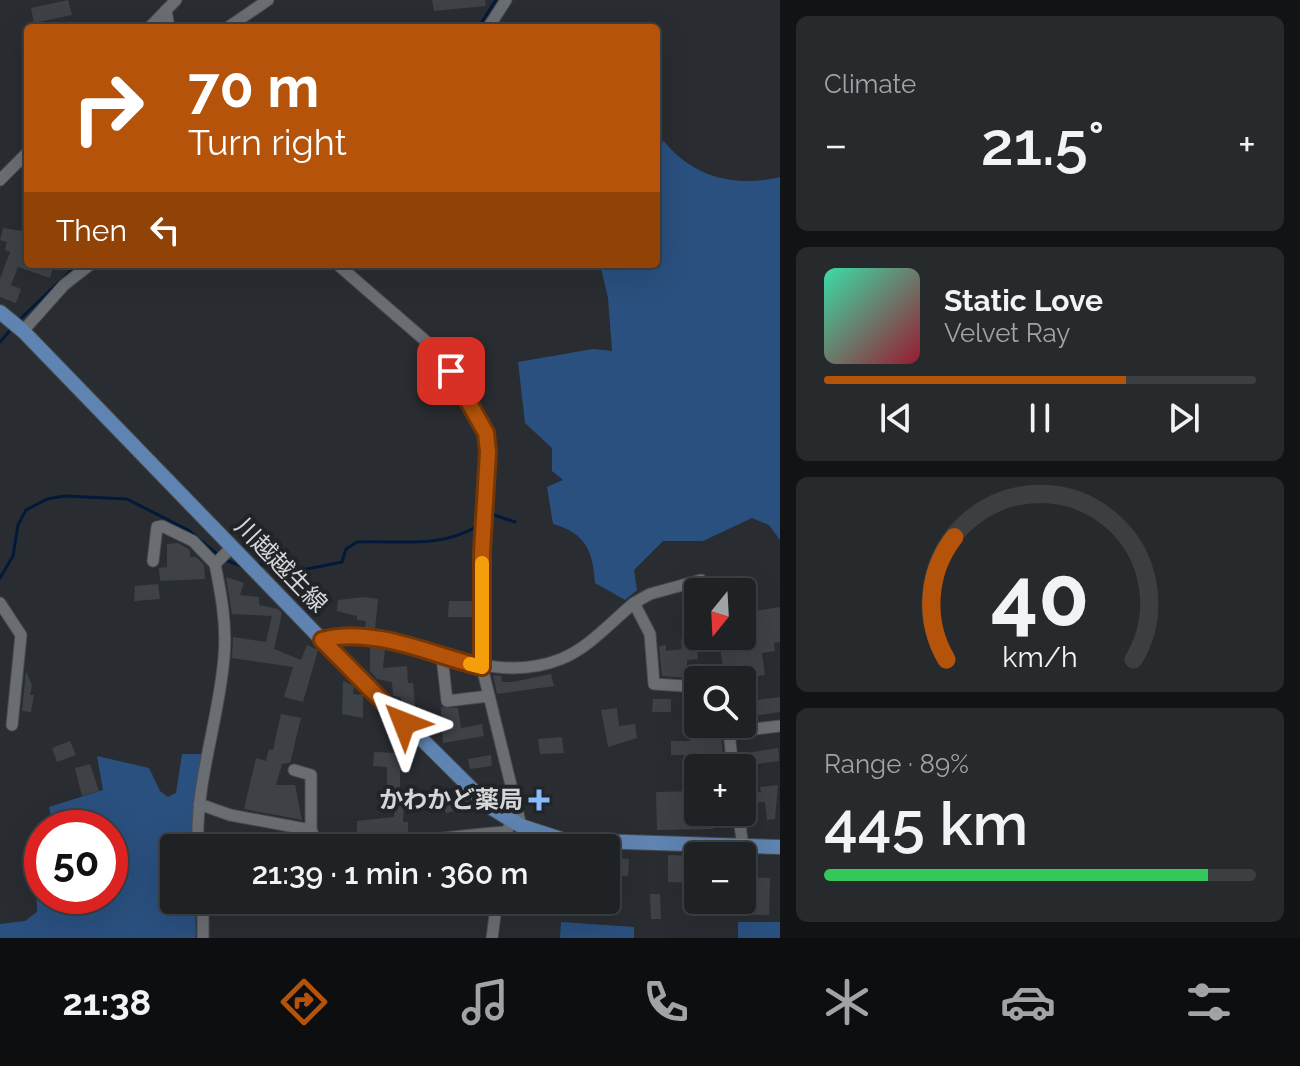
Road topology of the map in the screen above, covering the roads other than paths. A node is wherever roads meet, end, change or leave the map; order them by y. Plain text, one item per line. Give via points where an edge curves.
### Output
1 (176, 0) edge
2 (268, 0) edge
3 (506, 0) edge
4 (166, 10) junction
5 (153, 24) edge
6 (168, 24) edge
7 (233, 24) edge
8 (491, 24) edge
9 (24, 156) edge
10 (0, 180) edge
11 (86, 268) edge
12 (342, 268) edge
13 (14, 323) edge
14 (232, 547) junction
15 (153, 561) dead end
16 (215, 564) junction
17 (684, 585) edge
18 (0, 603) edge
19 (634, 603) junction
20 (322, 640) junction
21 (442, 657) junction
22 (482, 667) junction
23 (684, 686) edge
24 (489, 696) junction
25 (12, 725) dead end
26 (780, 726) edge
27 (756, 727) edge
28 (294, 770) dead end
29 (199, 804) junction
30 (513, 827) junction
31 (311, 830) junction
32 (198, 834) edge
33 (508, 834) edge
34 (684, 844) edge
35 (756, 846) edge
36 (780, 847) edge
37 (203, 914) edge
38 (495, 914) edge
39 (203, 938) edge
40 (492, 938) edge

1 - 4 street
2 - 7 street
3 - 8 street
4 - 5 street
4 - 6 street
9 - 10 street
11 - 13 street
12 - 22 street via 443,356 486,433
13 - 14 main road, 川越越生線
14 - 16 street
14 - 20 main road, 川越越生線
15 - 16 street via 157,527 162,526 193,541
16 - 29 street via 225,620 224,655
17 - 19 street
18 - 25 street via 21,635
19 - 22 street via 560,660
19 - 23 street via 650,634 654,684
20 - 21 street via 363,636
20 - 30 main road, 川越越生線
21 - 22 street
21 - 24 street via 447,701
22 - 24 street
24 - 30 street
26 - 27 street
28 - 31 street via 311,775
29 - 31 street
29 - 32 street
30 - 31 street via 367,845 316,841
30 - 33 street
30 - 34 main road, 川越越生線 via 575,841
35 - 36 main road, 川越越生線
37 - 39 street
38 - 40 street

